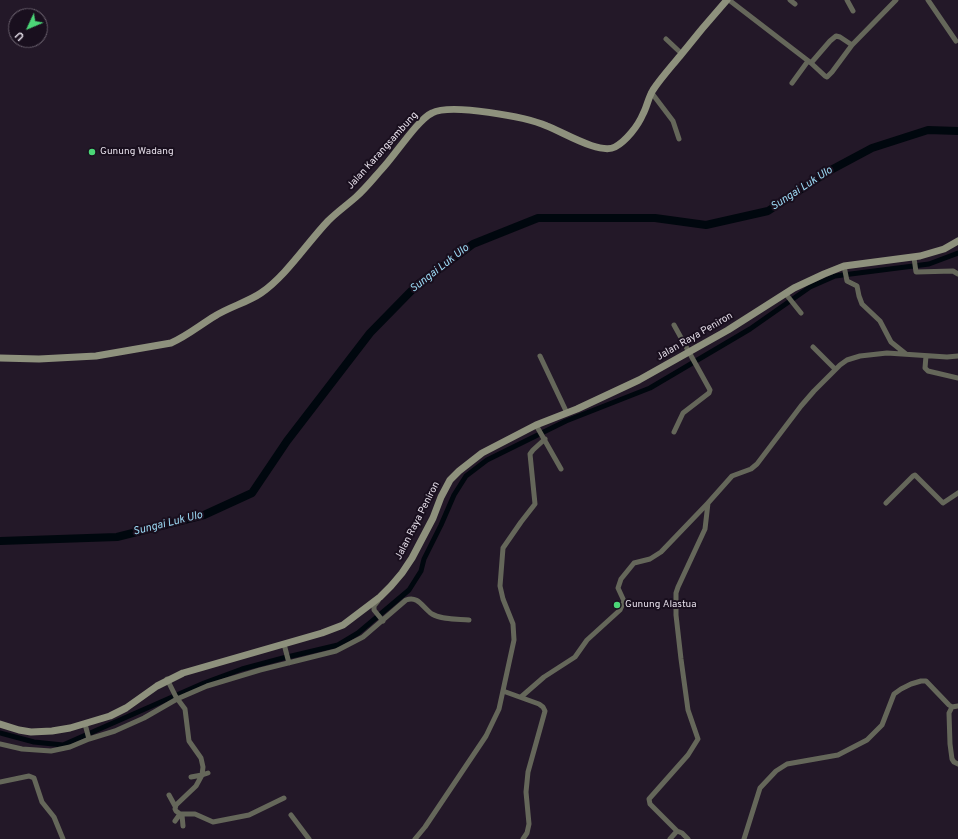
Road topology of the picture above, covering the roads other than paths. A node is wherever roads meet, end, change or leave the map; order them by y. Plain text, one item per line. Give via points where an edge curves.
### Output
1 (728, 0) edge
2 (790, 0) edge
3 (847, 0) edge
4 (896, 0) edge
5 (928, 0) edge
6 (795, 4) dead end
7 (854, 11) dead end
8 (666, 39) dead end
9 (956, 41) dead end
10 (852, 45) junction
11 (681, 53) junction
12 (809, 62) junction
13 (792, 83) dead end
14 (651, 92) junction
15 (678, 139) dead end
16 (958, 241) edge
17 (914, 260) junction
18 (845, 270) junction
19 (958, 274) edge
20 (787, 296) junction
21 (801, 313) dead end
22 (674, 325) dead end
23 (813, 347) dead end
24 (906, 354) junction
25 (540, 356) dead end
26 (691, 356) junction
27 (926, 356) junction
28 (958, 356) edge
29 (0, 358) edge
30 (835, 369) junction
31 (958, 378) edge
32 (567, 413) junction
33 (538, 428) junction
34 (674, 432) dead end
35 (544, 438) junction
36 (561, 469) dead end
37 (958, 493) edge
38 (708, 503) junction
39 (886, 503) dead end
40 (380, 597) junction
41 (382, 620) junction
42 (469, 620) dead end
43 (285, 647) junction
44 (288, 662) junction
45 (167, 679) junction
46 (503, 690) junction
47 (521, 697) junction
48 (176, 698) junction
49 (958, 706) edge
50 (952, 707) junction
51 (0, 724) edge
52 (85, 725) junction
53 (89, 738) junction
54 (0, 744) edge
55 (958, 764) edge
56 (208, 773) dead end
57 (202, 774) junction
58 (191, 777) dead end
59 (0, 782) edge
60 (168, 795) dead end
61 (284, 798) dead end
62 (175, 806) junction
63 (181, 815) junction
64 (291, 815) dead end
65 (176, 821) dead end
66 (183, 826) dead end
67 (677, 831) junction
68 (63, 839) edge
69 (309, 839) edge
70 (415, 839) edge
71 (523, 839) edge
72 (670, 839) edge
73 (688, 839) edge
74 (744, 839) edge

1 - 11 main road, Jalan Karangsambung
1 - 12 street
2 - 6 street
3 - 7 street
4 - 10 street
5 - 9 street
8 - 11 street
10 - 12 street via 836,36
10 - 12 street via 827,77
11 - 14 main road, Jalan Karangsambung
12 - 13 street
14 - 15 street via 673,121
14 - 29 main road, Jalan Karangsambung via 638,123 626,139 610,149 593,147 545,125 508,116 457,109 434,112 419,124 384,168 358,195 329,220 281,276 259,294 216,315 180,340 96,356 39,360
16 - 17 main road, Jalan Raya Peniron
17 - 18 main road, Jalan Raya Peniron
17 - 19 street via 916,272 954,271
18 - 20 main road, Jalan Raya Peniron via 824,274
18 - 24 street via 847,280 857,286 862,303 880,321 891,342
20 - 21 street
20 - 26 main road, Jalan Raya Peniron via 728,330
22 - 26 street
23 - 30 street
24 - 27 street
24 - 30 street via 860,356 847,360
25 - 32 street
26 - 32 main road, Jalan Raya Peniron
26 - 34 street via 710,386 710,391 683,413
27 - 28 street
27 - 31 street via 925,368 928,372
30 - 38 street via 802,406 757,464 732,476
32 - 33 main road, Jalan Raya Peniron
33 - 35 street
33 - 40 main road, Jalan Raya Peniron via 482,453 450,480 409,563
35 - 36 street
35 - 46 street via 530,454 535,504 507,541 503,551 500,586 513,624 514,640
37 - 39 street via 943,503 915,475
38 - 47 street via 661,552 650,559 634,562 620,580 618,588 624,601 620,610 587,640 572,659 544,677
38 - 67 street via 705,528 676,593 676,615 688,710 698,739 688,755 649,799 650,804
40 - 41 street via 374,611
40 - 43 main road, Jalan Raya Peniron via 338,628
41 - 42 street via 406,600 413,598 436,616
41 - 44 street via 363,637 342,648
43 - 44 street
43 - 45 main road, Jalan Raya Peniron
44 - 48 street
45 - 48 street
45 - 52 main road, Jalan Raya Peniron via 126,708
46 - 47 street
46 - 70 street via 499,709 486,736
47 - 71 street via 539,704 545,711 528,772 526,792 529,824
48 - 53 street via 144,718 115,731
48 - 57 street via 185,709 189,741 201,758
49 - 50 street
50 - 55 street via 949,713 950,744 952,759
50 - 74 street via 926,682 921,681 901,689 893,696 881,727 867,740 838,755 786,764 775,772 760,788
51 - 52 main road, Jalan Raya Peniron via 31,732
52 - 53 street
53 - 54 street via 70,747 51,751
56 - 57 street
57 - 58 street
57 - 62 street via 196,786
59 - 68 street via 29,776 34,778 42,802 54,817
60 - 62 street
61 - 63 street via 249,815 222,821 213,822 195,814
62 - 63 street
63 - 65 street
63 - 66 street
64 - 69 street
67 - 72 street
67 - 73 street

